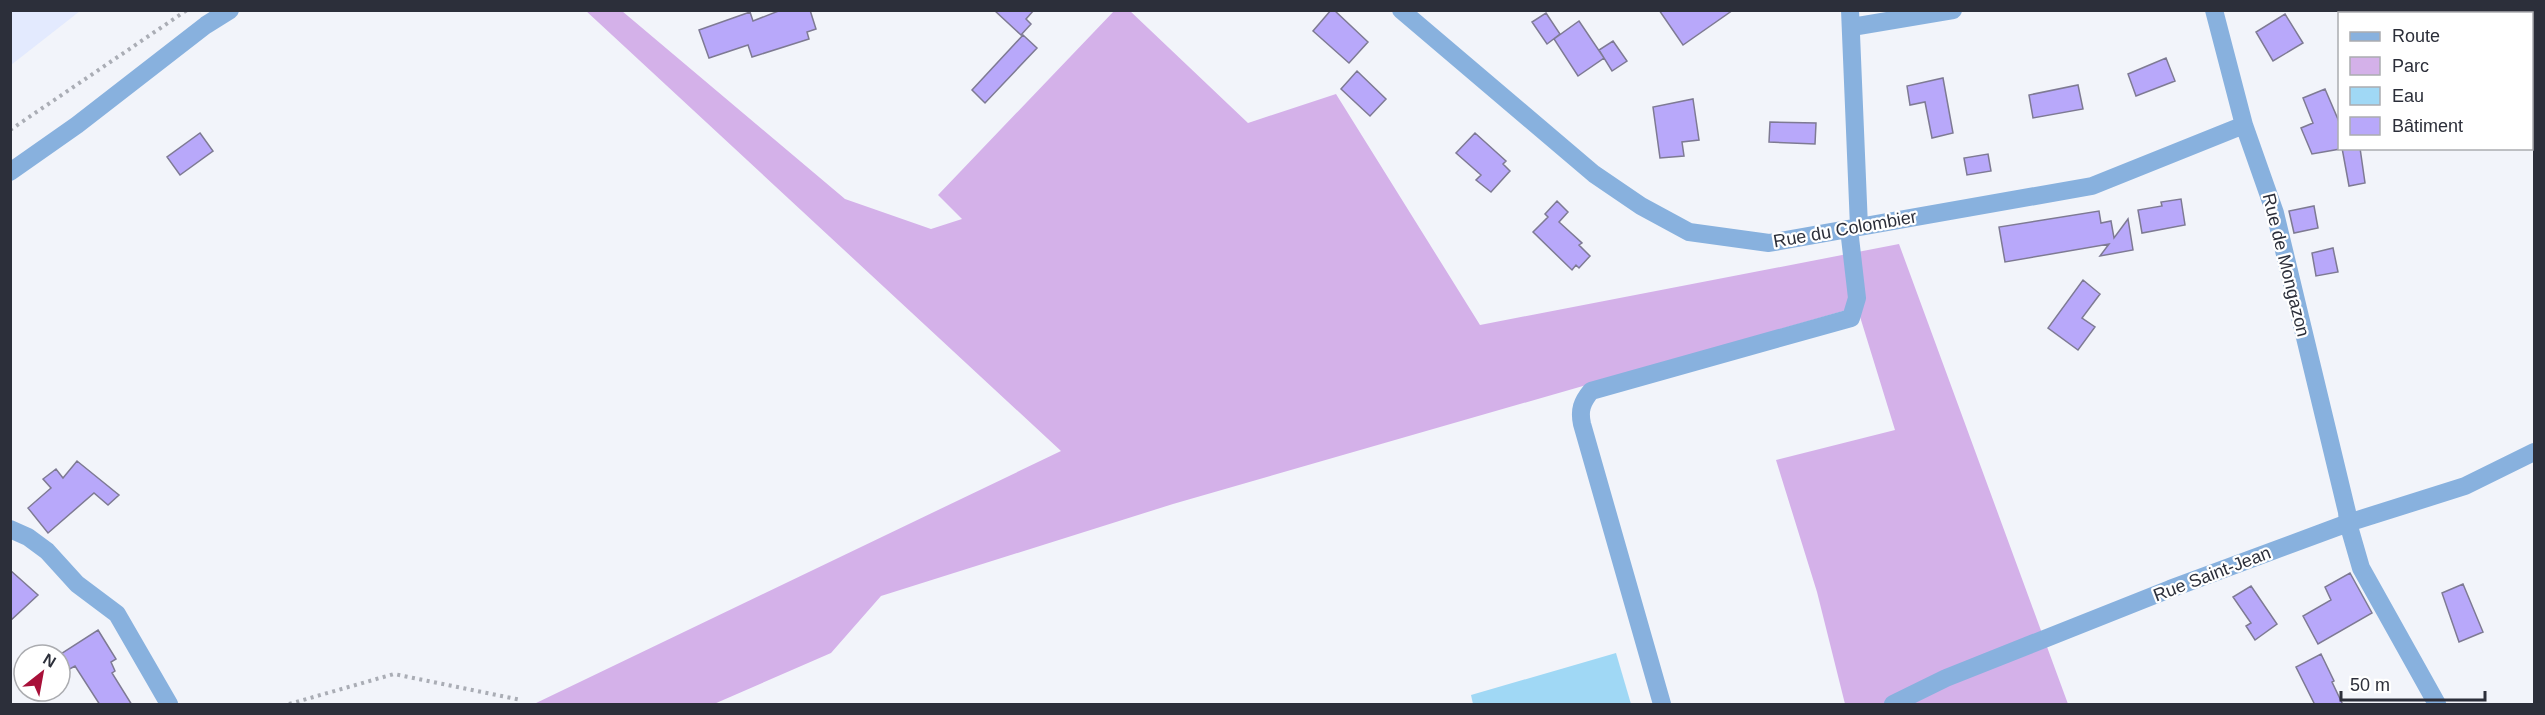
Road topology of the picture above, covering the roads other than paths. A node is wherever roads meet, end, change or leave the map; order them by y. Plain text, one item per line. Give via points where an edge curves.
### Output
1 (230, 10) edge
2 (1401, 10) edge
3 (1953, 10) edge
4 (2214, 10) edge
5 (1851, 19) edge
6 (2244, 125) junction
7 (10, 172) edge
8 (1854, 228) junction
9 (2535, 452) edge
10 (2348, 523) junction
11 (10, 529) edge
12 (169, 705) edge
13 (1662, 705) edge
14 (1893, 705) edge
15 (2437, 705) edge

1 - 7 street
2 - 8 street, Rue du Colombier via 1594,174 1689,232 1769,243
3 - 5 street
4 - 6 street, Rue de Mongazon
5 - 8 street
6 - 8 street, Rue du Colombier via 2092,186
6 - 10 street, Rue de Mongazon via 2275,213
8 - 13 street via 1857,298 1851,318 1592,391 1584,400 1582,424
9 - 10 street, Rue Saint-Jean via 2465,486
10 - 14 street, Rue Saint-Jean via 1946,678
10 - 15 street, Rue de Mongazon via 2361,568
11 - 12 street via 47,551 77,584 117,614

